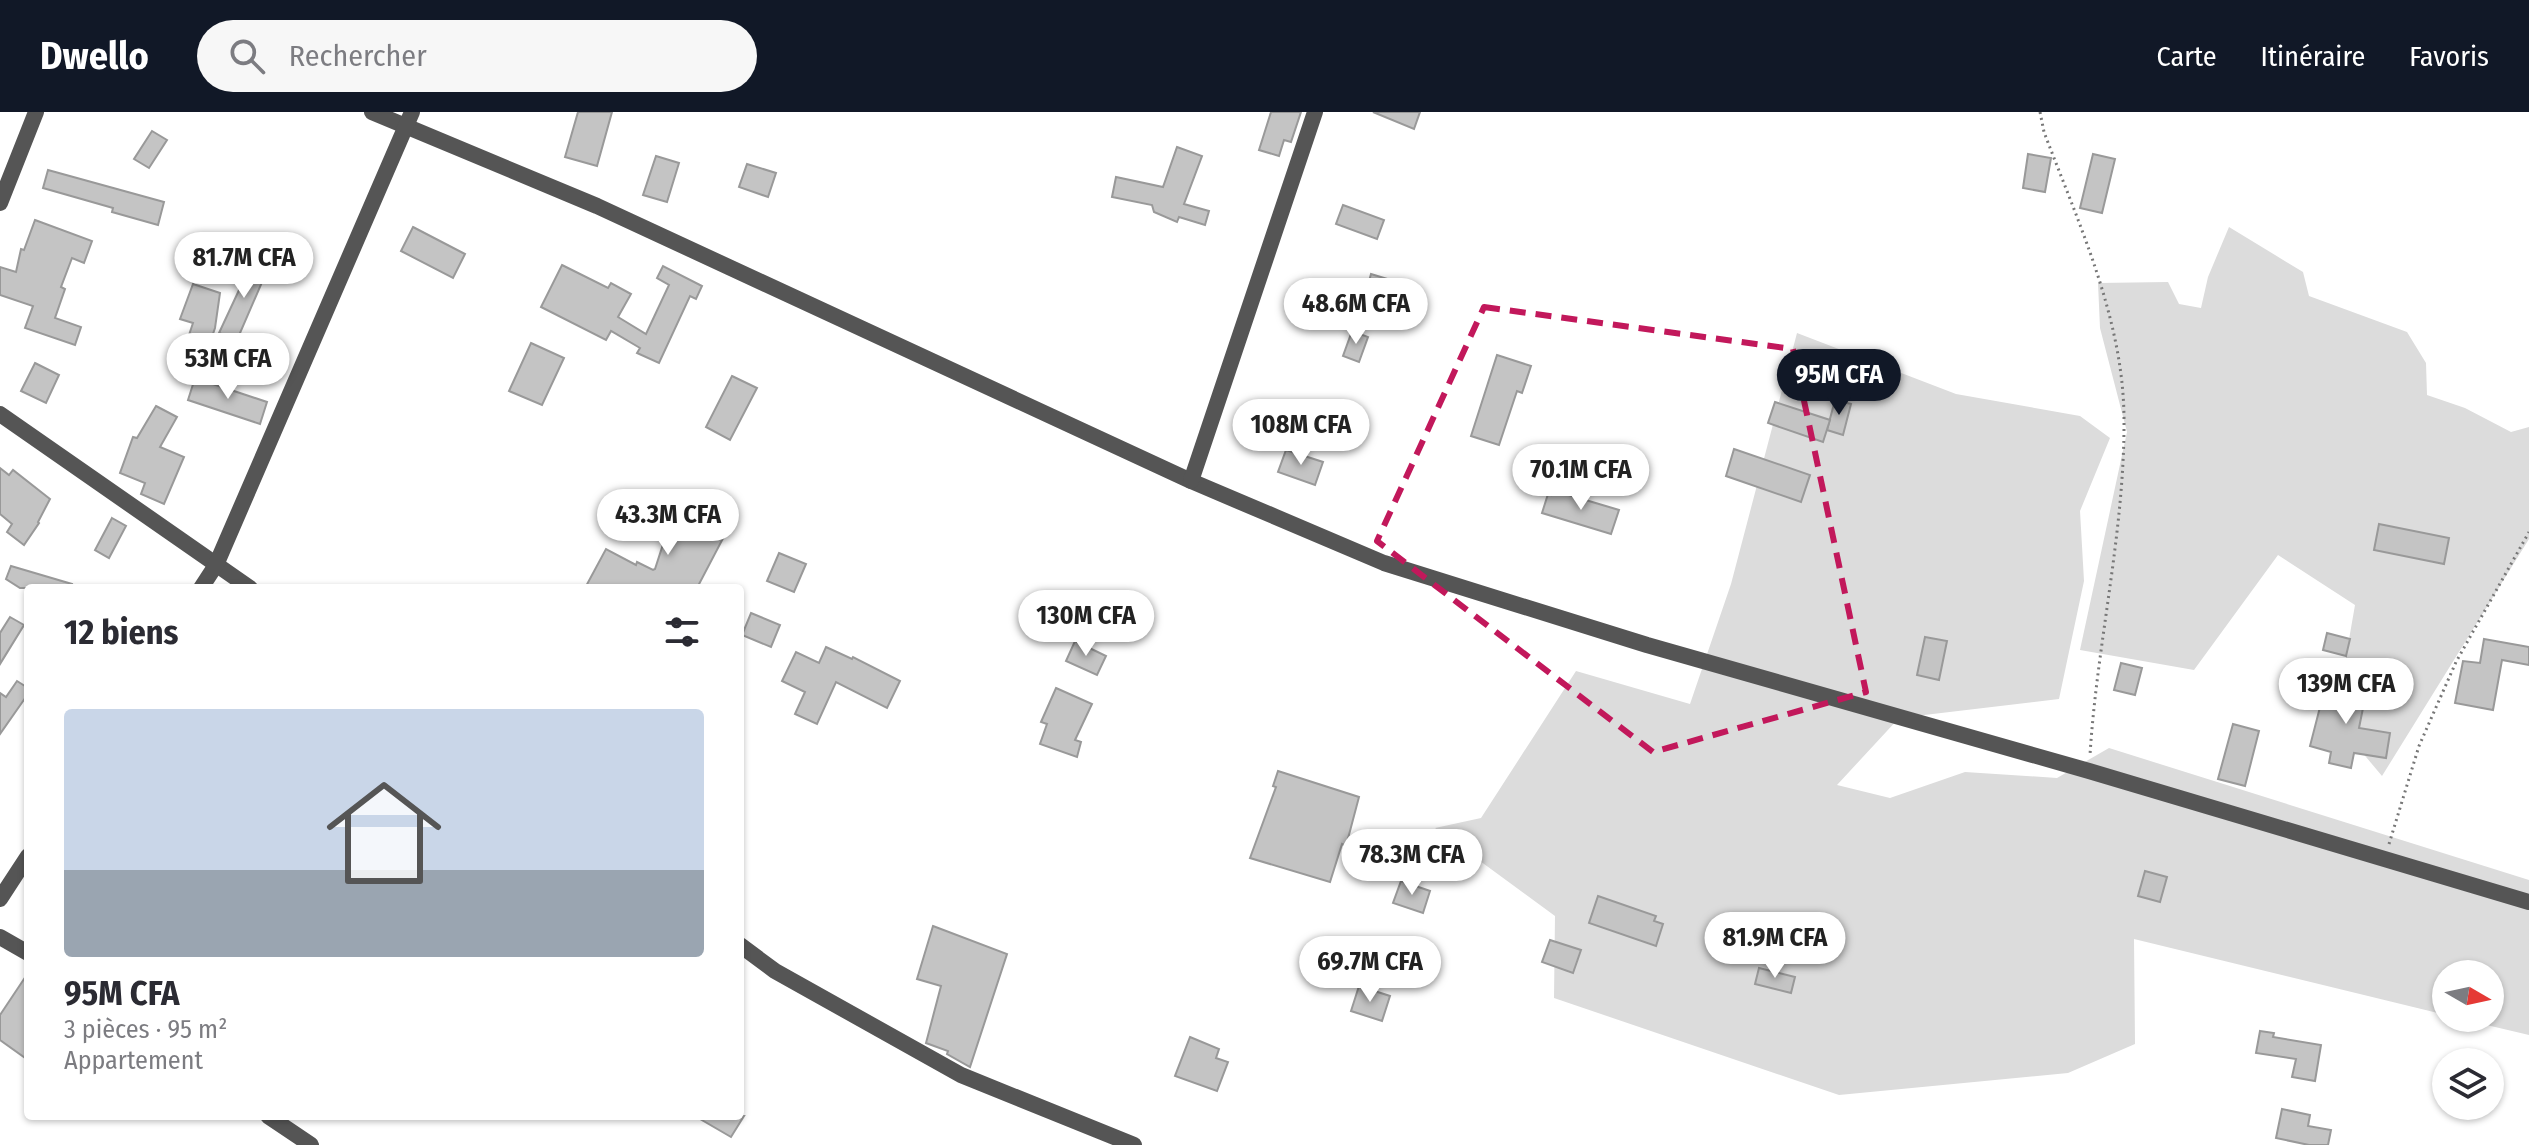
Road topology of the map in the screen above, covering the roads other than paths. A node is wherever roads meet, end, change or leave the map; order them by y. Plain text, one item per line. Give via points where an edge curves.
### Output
1 (36, 112) edge
2 (372, 112) edge
3 (412, 112) edge
4 (1315, 112) edge
5 (406, 128) junction
6 (0, 203) edge
7 (0, 414) edge
8 (1191, 481) junction
9 (216, 565) junction
10 (204, 584) edge
11 (244, 584) edge
12 (24, 862) edge
13 (0, 899) edge
14 (2529, 902) edge
15 (0, 937) edge
16 (744, 948) edge
17 (24, 951) edge
18 (274, 1120) edge
19 (311, 1145) edge
20 (1134, 1145) edge

1 - 6 street
2 - 5 street
3 - 5 street
4 - 8 street
5 - 8 street via 597,206
5 - 9 street
7 - 9 street
8 - 14 street via 1384,563
9 - 10 street
9 - 11 street
12 - 13 street
15 - 17 street
16 - 20 street via 775,971 961,1075
18 - 19 street

